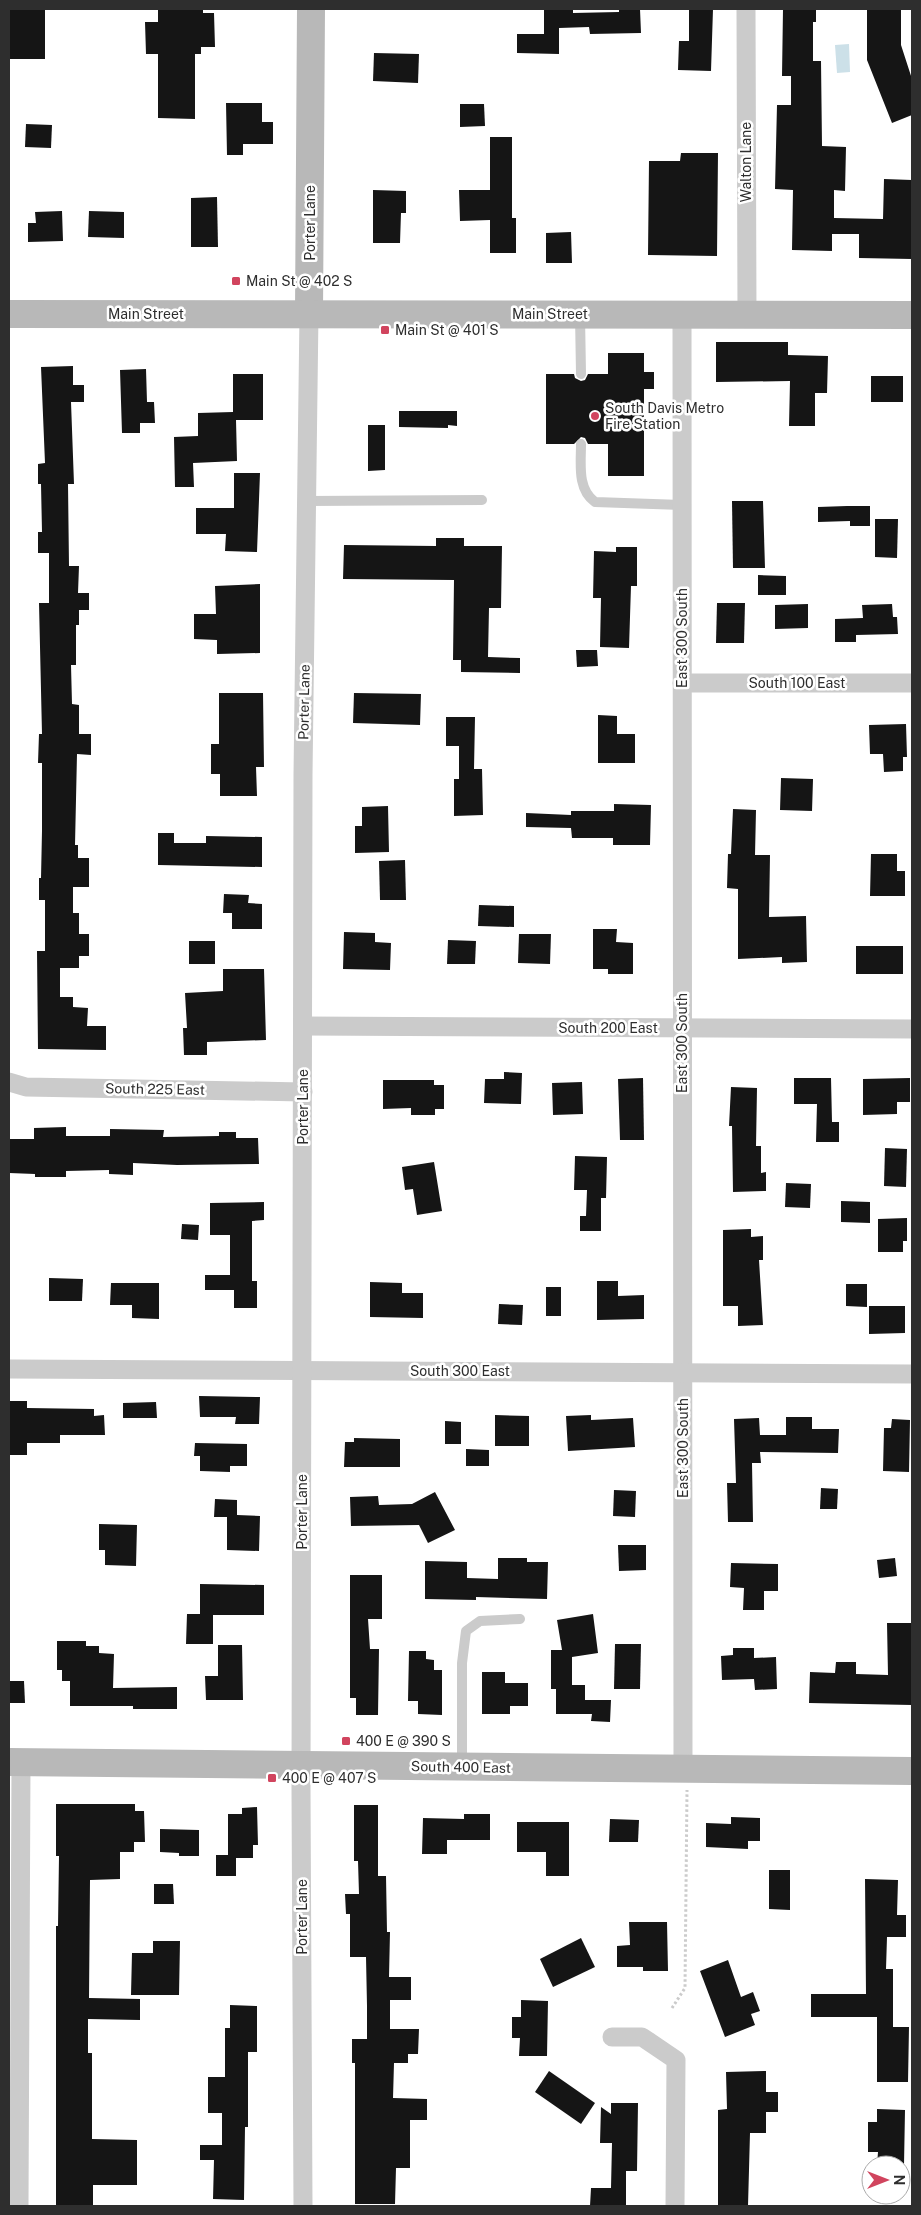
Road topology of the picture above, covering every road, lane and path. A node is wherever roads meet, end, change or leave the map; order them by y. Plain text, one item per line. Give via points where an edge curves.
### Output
1 (311, 9) edge
2 (746, 9) edge
3 (309, 313) junction
4 (9, 314) edge
5 (580, 315) junction
6 (682, 315) junction
7 (747, 315) junction
8 (912, 315) edge
9 (581, 374) dead end
10 (581, 444) dead end
11 (482, 500) dead end
12 (307, 502) junction
13 (682, 505) junction
14 (682, 683) junction
15 (912, 683) edge
16 (303, 1026) junction
17 (682, 1028) junction
18 (912, 1030) edge
19 (9, 1082) edge
20 (303, 1092) junction
21 (9, 1370) edge
22 (302, 1371) junction
23 (683, 1373) junction
24 (912, 1374) edge
25 (520, 1619) dead end
26 (15, 1762) edge
27 (301, 1764) junction
28 (462, 1767) junction
29 (912, 1771) edge
30 (685, 1780) junction
31 (672, 2008) dead end
32 (612, 2036) dead end
33 (19, 2206) edge
34 (303, 2206) edge
35 (675, 2206) edge

1 - 3 street, Porter Lane
2 - 7 street, Walton Lane
3 - 4 street, Main Street
3 - 5 street, Main Street
3 - 12 street, Porter Lane
5 - 6 street, Main Street
5 - 9 lane
6 - 7 street, Main Street
6 - 13 street, East 300 South
7 - 8 street, Main Street
10 - 13 lane via 584,489 595,502
11 - 12 lane
12 - 16 street, Porter Lane
13 - 14 street, East 300 South
14 - 15 street, South 100 East
14 - 17 street, East 300 South
16 - 17 street, South 200 East
16 - 20 street, Porter Lane
17 - 18 street, South 200 East
17 - 23 street, East 300 South
19 - 20 street, South 225 East via 26,1087
20 - 22 street, Porter Lane
21 - 22 street, South 300 East
22 - 23 street, South 300 East
22 - 27 street, Porter Lane
23 - 24 street, South 300 East
23 - 30 street, East 300 South
25 - 28 lane via 480,1621 466,1631 462,1663
26 - 27 street, South 400 East
26 - 33 street
27 - 28 street, South 400 East
27 - 34 street, Porter Lane
28 - 30 street, South 400 East
29 - 30 street, South 400 East
30 - 31 path via 685,1988
32 - 35 street via 642,2036 676,2060

